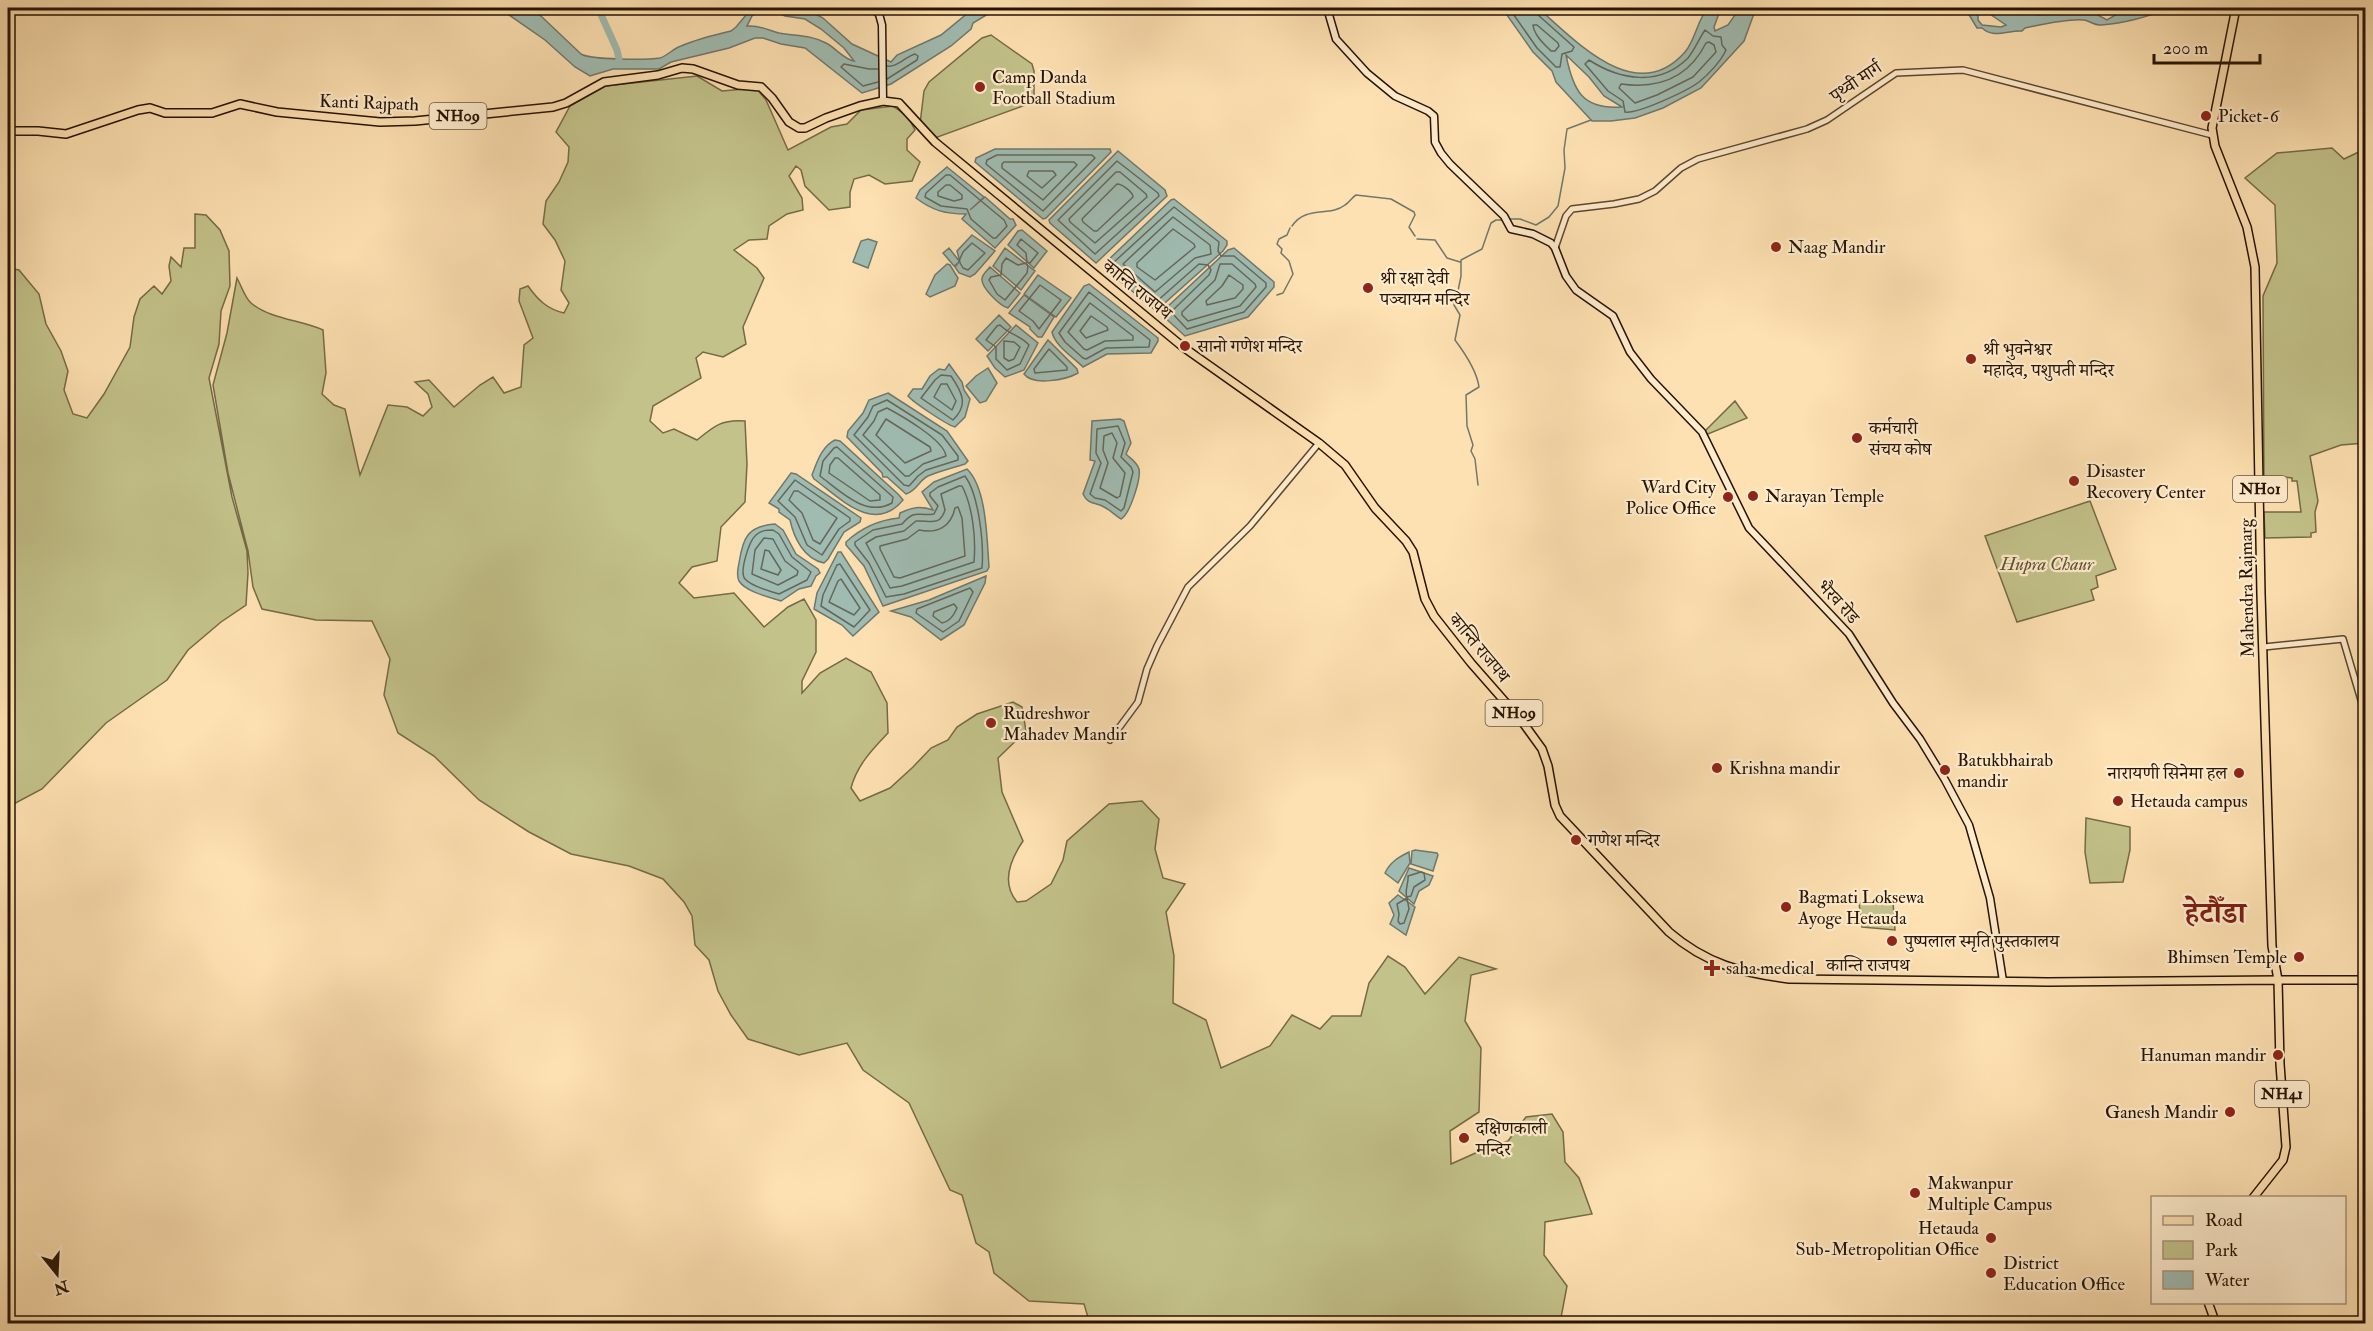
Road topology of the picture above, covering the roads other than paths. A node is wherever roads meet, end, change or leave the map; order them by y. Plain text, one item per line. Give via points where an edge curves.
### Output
1 (871, 8) edge
2 (1328, 8) edge
3 (2235, 8) edge
4 (883, 101) junction
5 (8, 131) edge
6 (2212, 135) junction
7 (1555, 248) junction
8 (1319, 443) junction
9 (2264, 647) junction
10 (2366, 717) edge
11 (1110, 740) dead end
12 (2366, 980) edge
13 (2003, 981) junction
14 (2278, 981) junction
15 (2254, 1196) edge
16 (2209, 1304) edge
17 (2216, 1323) edge

1 - 4 main road via 879,14 882,25
2 - 7 main road via 1334,34 1367,73 1395,96 1434,116 1435,142 1450,164 1511,228 1533,234
3 - 6 main road
4 - 5 main road, Kanti Rajpath / NH09 via 799,128 789,122 761,87 738,85 682,68 604,82 554,107 438,119 349,121 240,104 212,113 138,110 66,134
4 - 8 main road, कान्ति राजपथ / NH09 via 899,103 935,142 1182,347
6 - 7 street, पृथ्वी मार्ग via 1963,70 1896,73 1827,120 1807,129 1698,159 1639,199 1572,209
6 - 9 main road, Mahendra Rajmarg / NH01 via 2247,227 2255,267
7 - 13 main road, भैरव रोड via 1575,289 1613,316 1634,358 1702,432 1749,528 1849,634 1937,766 1969,825 1976,847 1990,898
8 - 11 street via 1250,526 1188,587 1156,646 1138,702
8 - 13 main road, कान्ति राजपथ / NH09 via 1346,465 1375,508 1406,541 1413,552 1428,608 1542,749 1560,816 1687,947 1716,963 1789,979
9 - 10 street via 2343,639
9 - 14 main road, Mahendra Rajmarg / NH01 via 2272,946
12 - 14 main road
13 - 14 main road, कान्ति राजपथ / NH09
14 - 15 main road, NH41 via 2286,1147 2283,1160
16 - 17 main road

